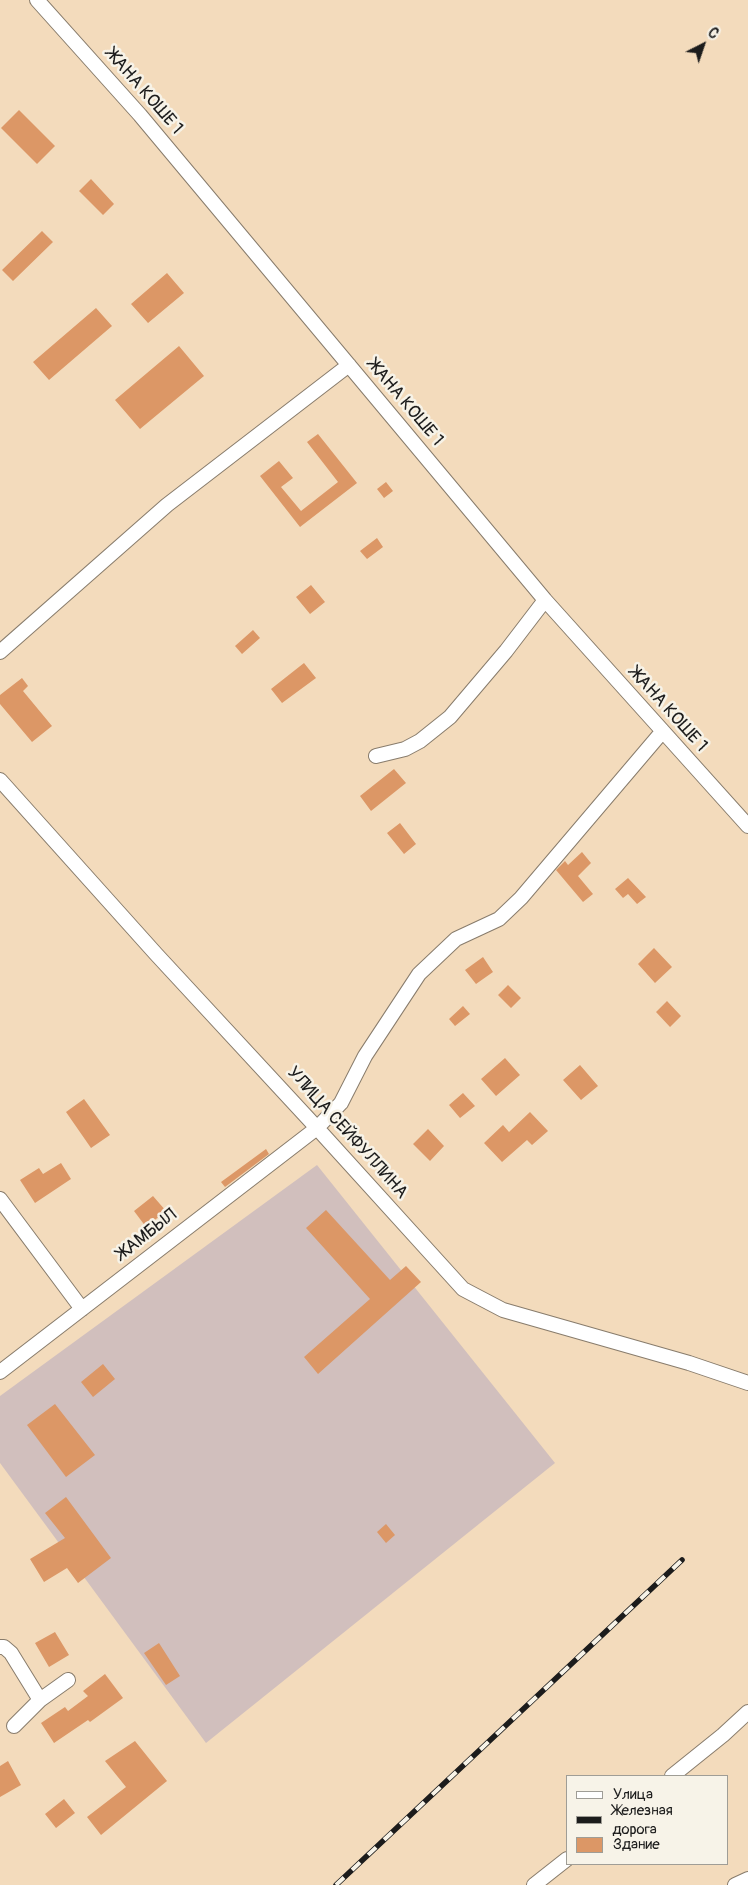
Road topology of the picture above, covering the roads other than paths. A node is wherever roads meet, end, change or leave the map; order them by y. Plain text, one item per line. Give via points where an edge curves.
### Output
1 (37, 0) edge
2 (349, 365) junction
3 (545, 600) junction
4 (0, 652) edge
5 (662, 732) junction
6 (376, 756) dead end
7 (0, 780) edge
8 (748, 826) edge
9 (317, 1128) junction
10 (0, 1199) edge
11 (82, 1309) junction
12 (0, 1372) edge
13 (748, 1383) edge
14 (0, 1647) edge
15 (68, 1680) dead end
16 (40, 1700) junction
17 (748, 1712) edge
18 (14, 1726) dead end
19 (673, 1775) edge
20 (566, 1860) edge
21 (748, 1878) edge
22 (534, 1885) edge
23 (735, 1885) edge

1 - 2 street, ЖАНА КОШЕ 1 via 140,114
2 - 3 street, ЖАНА КОШЕ 1
2 - 4 street via 167,505
3 - 5 street, ЖАНА КОШЕ 1
3 - 6 street via 450,717 420,742
5 - 8 street, ЖАНА КОШЕ 1
5 - 9 street, ЖАМБЫЛ via 521,898 499,919 456,939 419,974 365,1056 341,1103
7 - 9 street, УЛИЦА СЕЙФУЛЛИНА
9 - 11 street, ЖАМБЫЛ
9 - 13 street, УЛИЦА СЕЙФУЛЛИНА via 463,1289 503,1310
10 - 11 street
11 - 12 street, ЖАМБЫЛ
14 - 16 street via 11,1653
15 - 16 street
16 - 18 street
17 - 19 street
20 - 22 street
21 - 23 street

